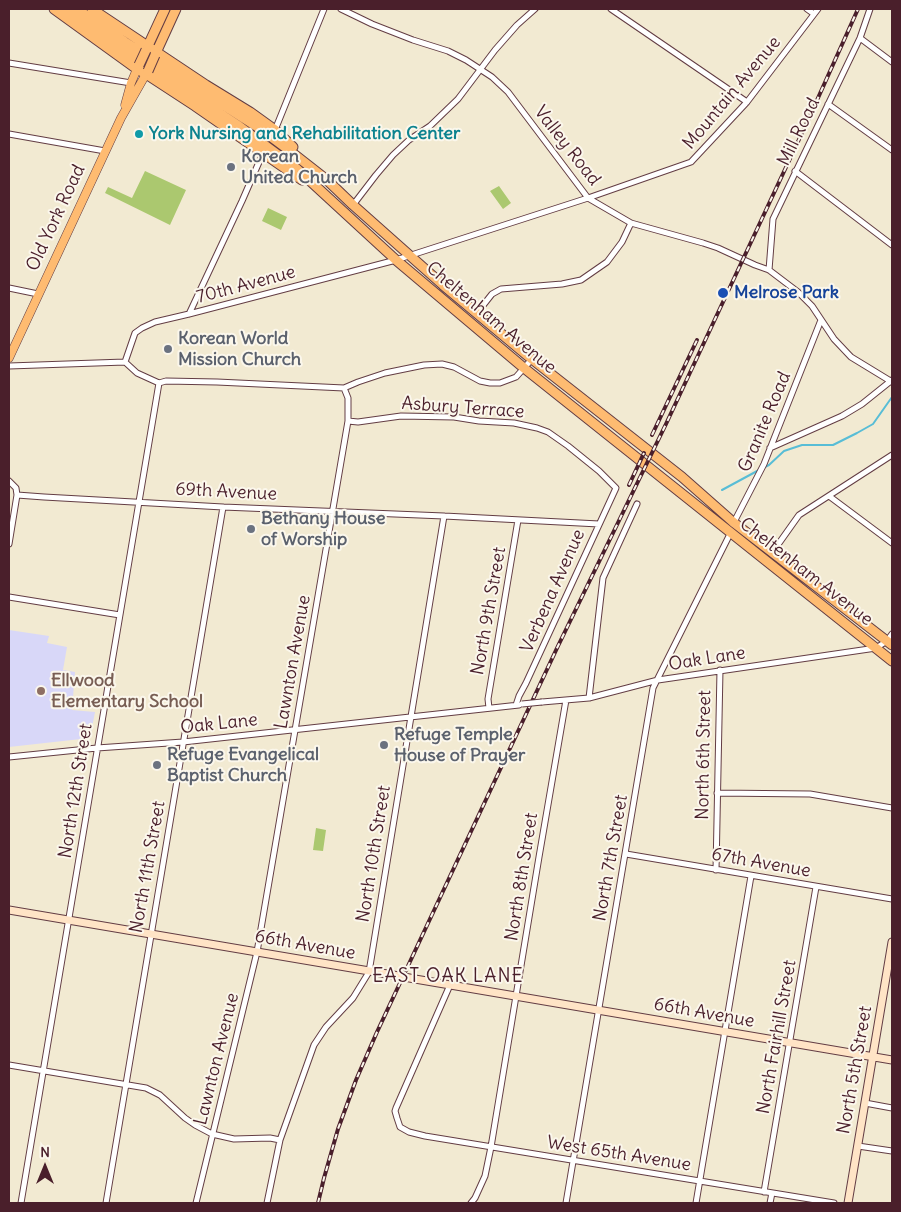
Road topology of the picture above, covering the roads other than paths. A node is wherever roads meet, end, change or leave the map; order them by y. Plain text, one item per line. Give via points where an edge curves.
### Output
1 (54, 9) edge
2 (64, 9) edge
3 (77, 9) edge
4 (92, 9) edge
5 (165, 9) edge
6 (176, 9) edge
7 (324, 9) edge
8 (341, 9) edge
9 (535, 9) edge
10 (611, 9) edge
11 (806, 9) edge
12 (818, 9) edge
13 (870, 9) edge
14 (814, 14) junction
15 (860, 38) junction
16 (151, 51) junction
17 (892, 62) edge
18 (9, 63) edge
19 (138, 67) junction
20 (480, 69) junction
21 (147, 72) junction
22 (131, 83) junction
23 (747, 102) junction
24 (828, 104) junction
25 (121, 118) junction
26 (275, 130) junction
27 (9, 134) edge
28 (892, 150) edge
29 (106, 151) junction
30 (263, 152) junction
31 (795, 171) junction
32 (327, 180) junction
33 (588, 198) junction
34 (330, 201) junction
35 (352, 205) junction
36 (631, 223) junction
37 (892, 245) edge
38 (410, 255) junction
39 (396, 260) junction
40 (769, 270) junction
41 (9, 288) edge
42 (38, 294) junction
43 (477, 313) junction
44 (189, 314) junction
45 (822, 320) junction
46 (9, 358) edge
47 (532, 359) junction
48 (125, 362) junction
49 (9, 366) edge
50 (524, 368) junction
51 (892, 381) edge
52 (159, 383) junction
53 (344, 388) junction
54 (348, 421) junction
55 (770, 448) junction
56 (892, 455) edge
57 (9, 481) edge
58 (616, 488) joint
59 (17, 495) junction
60 (829, 496) junction
61 (138, 501) junction
62 (637, 504) dead end
63 (223, 507) junction
64 (333, 512) junction
65 (444, 516) junction
66 (518, 520) junction
67 (733, 522) junction
68 (599, 524) junction
69 (730, 533) junction
70 (892, 543) edge
71 (9, 544) edge
72 (772, 552) junction
73 (9, 597) edge
74 (120, 615) junction
75 (890, 640) edge
76 (876, 648) junction
77 (892, 661) edge
78 (720, 670) junction
79 (658, 680) junction
80 (589, 698) junction
81 (566, 700) junction
82 (519, 705) junction
83 (488, 708) junction
84 (410, 716) junction
85 (296, 729) junction
86 (183, 742) junction
87 (97, 748) junction
88 (9, 757) edge
89 (717, 793) junction
90 (892, 808) edge
91 (626, 854) junction
92 (716, 870) junction
93 (751, 876) junction
94 (816, 887) junction
95 (892, 899) edge
96 (9, 911) edge
97 (69, 921) junction
98 (150, 934) junction
99 (892, 942) edge
100 (258, 952) junction
101 (369, 972) junction
102 (450, 985) junction
103 (516, 996) junction
104 (598, 1010) junction
105 (725, 1032) junction
106 (790, 1043) junction
107 (873, 1057) junction
108 (892, 1060) edge
109 (9, 1065) edge
110 (44, 1071) junction
111 (125, 1084) junction
112 (865, 1103) junction
113 (892, 1108) edge
114 (212, 1134) junction
115 (280, 1140) junction
116 (858, 1146) junction
117 (492, 1147) junction
118 (892, 1152) edge
119 (573, 1161) junction
120 (699, 1181) junction
121 (764, 1192) junction
122 (772, 1193) junction
123 (21, 1203) edge
124 (106, 1203) edge
125 (196, 1203) edge
126 (266, 1203) edge
127 (471, 1203) edge
128 (566, 1203) edge
129 (696, 1203) edge
130 (770, 1203) edge
131 (834, 1203) edge
132 (848, 1203) edge

1 - 19 highway
2 - 34 highway, Cheltenham Avenue via 112,44 246,130 296,168
3 - 32 highway, Cheltenham Avenue via 258,128
4 - 16 highway
5 - 16 highway, Old York Road
6 - 16 highway, Old York Road
7 - 26 street
8 - 20 street, Valley Road via 412,40 448,51
9 - 20 street
10 - 23 street
11 - 14 street
12 - 14 street, Mountain Avenue
13 - 15 street, Mill Road
14 - 23 street, Mountain Avenue
15 - 17 street
15 - 24 street, Mill Road
16 - 19 highway, Old York Road, bridge
16 - 21 highway, Old York Road, bridge
16 - 26 highway
18 - 22 street
19 - 21 highway
19 - 22 main road, Old York Road
20 - 33 street, Valley Road via 508,92
20 - 35 street via 458,99 393,155
21 - 25 main road, Old York Road
21 - 30 highway
22 - 25 main road, Old York Road
23 - 33 street, Mountain Avenue via 691,162
24 - 28 street
24 - 31 street, Mill Road
25 - 29 main road, Old York Road
26 - 32 highway
27 - 29 street
29 - 42 main road, Old York Road
30 - 34 highway
30 - 44 street
31 - 37 street
31 - 40 street, Mill Road via 772,219
32 - 35 highway, Cheltenham Avenue
33 - 36 street, Valley Road
33 - 38 street, Mountain Avenue
34 - 39 highway, Cheltenham Avenue
35 - 38 highway, Cheltenham Avenue
36 - 40 street, Valley Road via 718,248
36 - 43 street via 607,262 581,280 501,289 492,294
38 - 39 street, Mountain Avenue
38 - 43 highway, Cheltenham Avenue
39 - 44 street, 70th Avenue
39 - 50 highway, Cheltenham Avenue
40 - 45 street, Valley Road via 798,292
41 - 42 street
42 - 46 main road, Old York Road
43 - 47 highway, Cheltenham Avenue
44 - 48 street, 70th Avenue via 155,322 135,333
45 - 51 street, Valley Road via 850,357
45 - 55 street, Granite Road
47 - 50 street
47 - 67 highway, Cheltenham Avenue via 682,477
48 - 49 street
48 - 52 street via 138,373
50 - 53 street via 513,378 495,384 480,381 454,367 424,365 385,373
50 - 69 highway, Cheltenham Avenue
51 - 55 street via 842,416
52 - 53 street via 217,382
52 - 61 street, North 12th Street
53 - 54 street, Lawnton Avenue via 348,398
54 - 58 street, Asbury Terrace via 401,416 445,417 537,428 568,446
54 - 64 street, Lawnton Avenue
55 - 67 street, Granite Road
56 - 60 street
57 - 59 street via 16,488
58 - 68 street, Verbena Avenue
59 - 61 street, 69th Avenue
59 - 71 street
60 - 70 street
60 - 72 street via 799,514
61 - 63 street, 69th Avenue
61 - 74 street, North 12th Street
62 - 80 street via 604,578
63 - 64 street, 69th Avenue
63 - 86 street, North 11th Street
64 - 65 street, 69th Avenue
64 - 85 street, Lawnton Avenue
65 - 66 street, 69th Avenue
65 - 84 street, North 10th Street
66 - 68 street, 69th Avenue
66 - 83 street, North 9th Street
67 - 69 street, Granite Road
67 - 72 highway, Cheltenham Avenue
68 - 82 street, Verbena Avenue via 519,696
69 - 76 highway, Cheltenham Avenue
69 - 79 street, North 7th Street
72 - 75 highway, Cheltenham Avenue
73 - 74 street
74 - 87 street, North 12th Street
75 - 76 street
76 - 77 highway, Cheltenham Avenue
76 - 78 street, Oak Lane
78 - 79 street, Oak Lane
78 - 89 street, North 6th Street
79 - 80 street, Oak Lane
79 - 91 street, North 7th Street via 652,693
80 - 81 street, Oak Lane
81 - 82 street, Oak Lane, bridge
81 - 103 street, North 8th Street
82 - 83 street, Oak Lane
83 - 84 street, Oak Lane
84 - 85 street, Oak Lane
84 - 101 street, North 10th Street
85 - 86 street, Oak Lane
85 - 100 street, Lawnton Avenue
86 - 87 street, Oak Lane
86 - 98 street, North 11th Street
87 - 88 street, Oak Lane
87 - 97 street, North 12th Street
89 - 90 street via 810,794
89 - 92 street, North 6th Street
91 - 92 street, 67th Avenue
91 - 104 street, North 7th Street
92 - 93 street, 67th Avenue
93 - 94 street, 67th Avenue
93 - 105 street
94 - 95 street, 67th Avenue
94 - 106 street, North Fairhill Street
96 - 97 street, 66th Avenue
97 - 98 street, 66th Avenue
97 - 110 street, North 12th Street
98 - 100 street, 66th Avenue
98 - 111 street, North 11th Street
99 - 107 street, North 5th Street
100 - 101 street, 66th Avenue
100 - 114 street, Lawnton Avenue
101 - 102 street, 66th Avenue, bridge
101 - 115 street, North 10th Street via 353,998 314,1045
102 - 103 street, 66th Avenue
102 - 117 street, West 65th Avenue via 395,1111 401,1127 409,1132
103 - 104 street, 66th Avenue
103 - 117 street, North 8th Street
104 - 105 street, 66th Avenue
104 - 119 street, North 7th Street
105 - 106 street, 66th Avenue
105 - 120 street
106 - 107 street, 66th Avenue
106 - 121 street, North Fairhill Street
107 - 108 street, 66th Avenue
107 - 112 street, North 5th Street
109 - 110 street
110 - 111 street
110 - 123 street, North 12th Street
111 - 114 street via 153,1091 184,1118
111 - 124 street, North 11th Street
112 - 113 street
112 - 116 street, North 5th Street
114 - 115 street via 234,1139
114 - 125 street, Lawnton Avenue
115 - 126 street, North 10th Street
116 - 118 street
116 - 132 street, North 5th Street
117 - 119 street, West 65th Avenue
117 - 127 street, North 8th Street via 485,1176
119 - 120 street, West 65th Avenue
119 - 128 street, North 7th Street
120 - 121 street, West 65th Avenue
120 - 129 street
121 - 122 street, West 65th Avenue
122 - 130 street
122 - 131 street, West 65th Avenue

